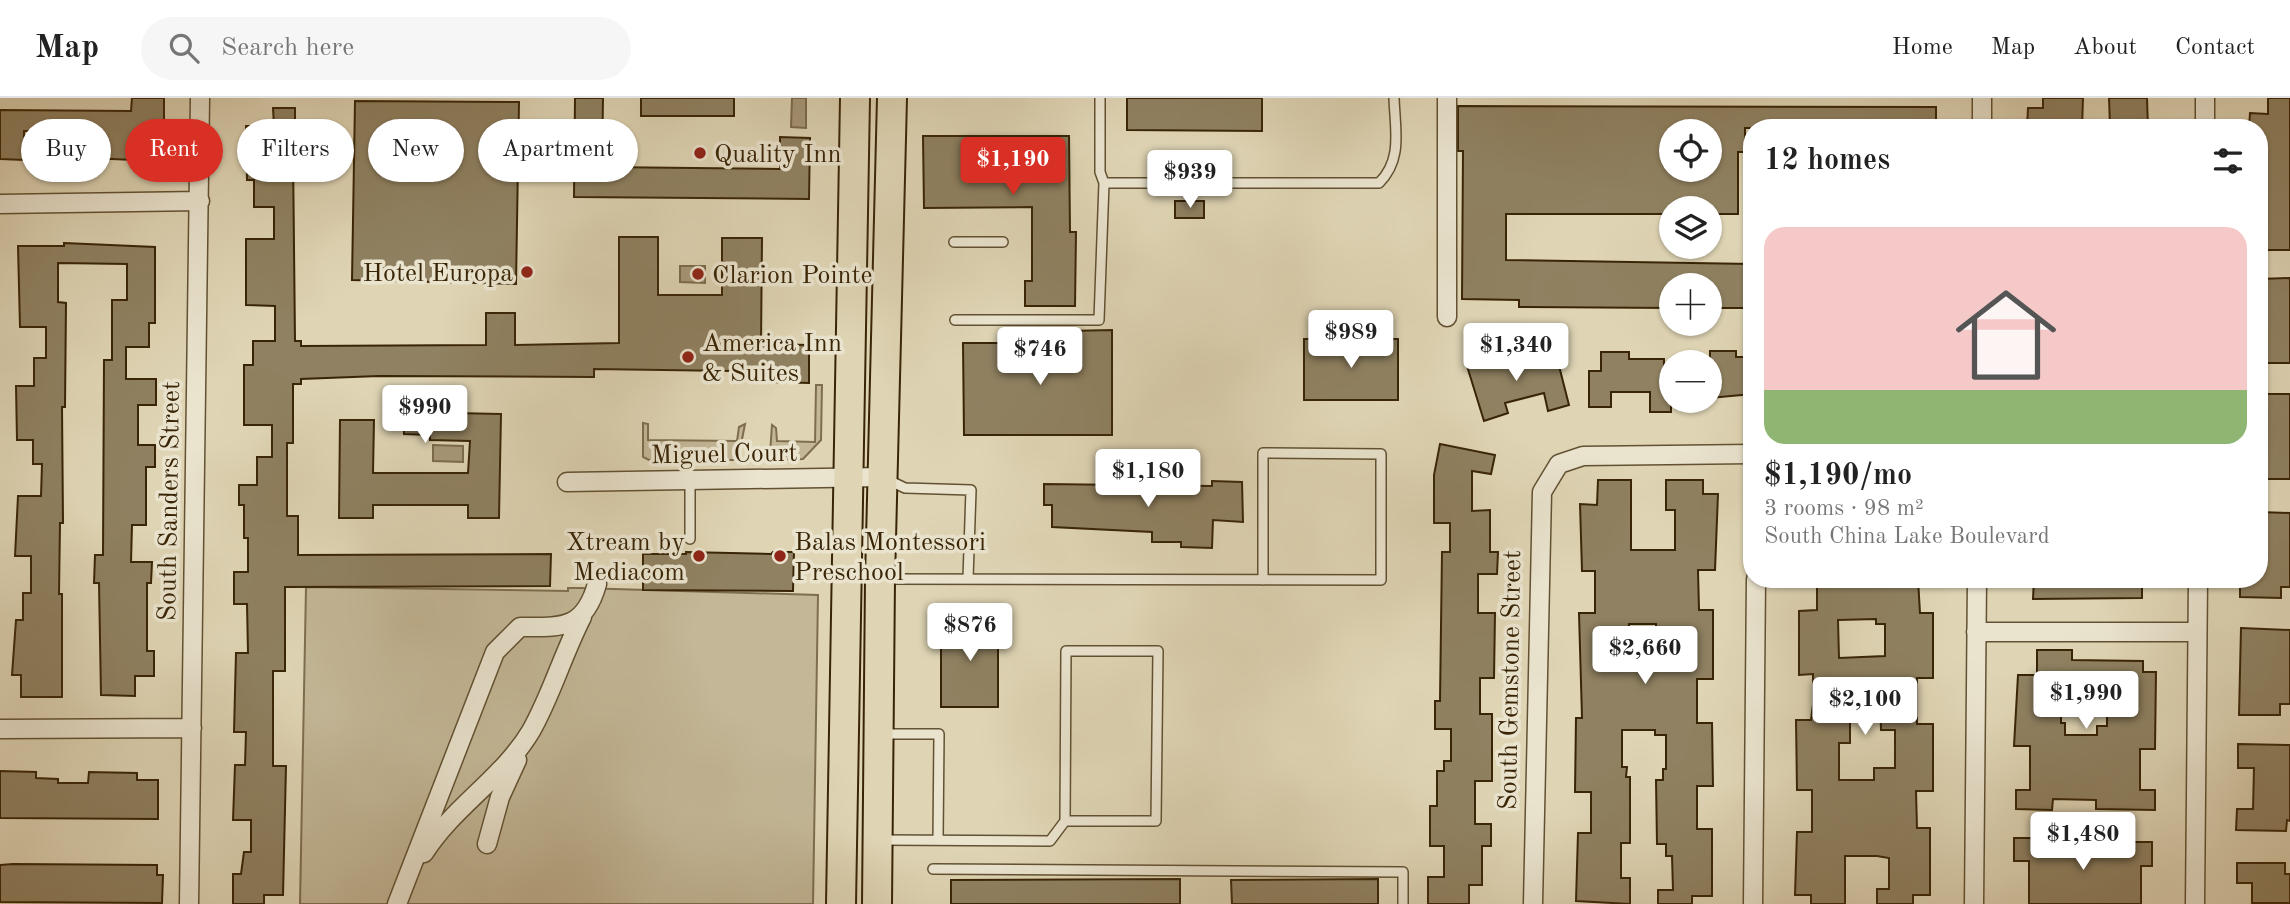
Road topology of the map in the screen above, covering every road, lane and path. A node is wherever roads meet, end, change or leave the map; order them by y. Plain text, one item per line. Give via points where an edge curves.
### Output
1 (200, 98) edge
2 (855, 98) edge
3 (892, 98) edge
4 (1100, 98) edge
5 (1394, 98) edge
6 (1447, 98) edge
7 (1982, 98) edge
8 (2205, 98) edge
9 (1982, 119) edge
10 (2205, 119) edge
11 (1104, 183) junction
12 (200, 201) junction
13 (0, 204) edge
14 (954, 242) dead end
15 (1003, 242) dead end
16 (1447, 317) dead end
17 (955, 320) dead end
18 (1743, 454) edge
19 (849, 477) junction
20 (882, 477) junction
21 (690, 480) junction
22 (567, 482) dead end
23 (690, 539) dead end
24 (880, 579) junction
25 (968, 579) junction
26 (1263, 580) junction
27 (597, 584) dead end
28 (1756, 588) edge
29 (1977, 588) edge
30 (2198, 588) edge
31 (582, 617) junction
32 (1976, 632) junction
33 (2197, 632) junction
34 (192, 728) junction
35 (0, 729) edge
36 (530, 731) junction
37 (879, 734) junction
38 (1065, 821) junction
39 (878, 840) junction
40 (939, 841) junction
41 (487, 844) dead end
42 (933, 869) dead end
43 (410, 876) junction
44 (189, 904) edge
45 (397, 904) edge
46 (841, 904) edge
47 (877, 904) edge
48 (1403, 904) edge
49 (1533, 904) edge
50 (1753, 904) edge
51 (1974, 904) edge
52 (2195, 904) edge

1 - 12 street, South Sanders Street
2 - 19 main road
3 - 20 main road
4 - 11 lane
5 - 11 lane via 1396,155 1394,166 1380,183
6 - 16 street
7 - 9 street
8 - 10 street
11 - 17 lane via 1099,320
12 - 13 street
12 - 34 street, South Sanders Street
14 - 15 lane
18 - 49 street, South Gemstone Street via 1583,456 1559,464 1542,492
19 - 20 street, Miguel Court
19 - 21 street, Miguel Court
19 - 46 main road
20 - 24 main road
20 - 25 lane via 905,488 971,490
21 - 22 street, Miguel Court
21 - 23 lane
24 - 25 lane
24 - 37 main road
25 - 26 lane
26 - 26 lane via 1263,453 1381,454 1381,580
27 - 31 street
28 - 50 street
29 - 32 street
30 - 33 street
31 - 36 street
31 - 43 street via 553,627 520,627 495,652
32 - 33 street
32 - 51 street
33 - 52 street
34 - 35 street
34 - 44 street, South Sanders Street
36 - 41 street via 500,797
36 - 43 street via 496,776 451,819
37 - 39 main road
37 - 40 lane via 940,734
38 - 38 lane via 1066,651 1158,651 1156,821
38 - 40 lane via 1050,841
39 - 40 lane
39 - 47 main road
42 - 48 lane via 1403,872
43 - 45 street

